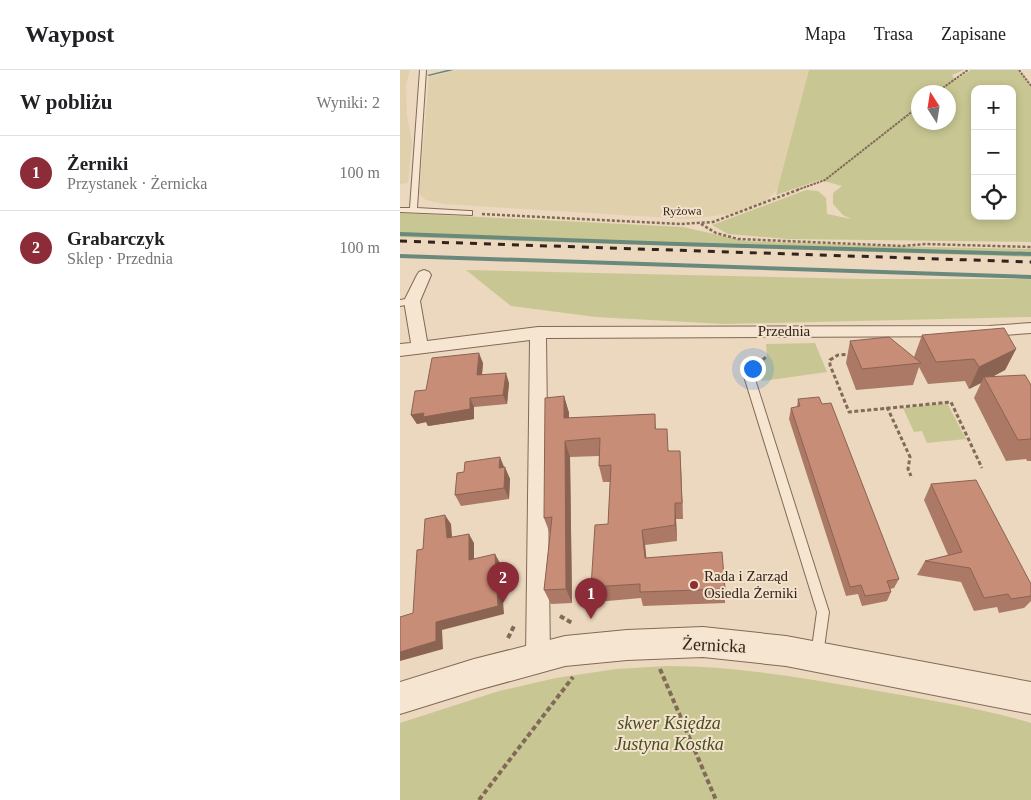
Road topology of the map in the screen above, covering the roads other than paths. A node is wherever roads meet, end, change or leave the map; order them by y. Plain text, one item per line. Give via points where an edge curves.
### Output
1 (423, 70) edge
2 (400, 210) edge
3 (413, 210) junction
4 (469, 213) road end
5 (424, 275) dead end
6 (406, 302) edge
7 (1031, 328) edge
8 (538, 333) junction
9 (420, 347) junction
10 (400, 350) edge
11 (748, 373) dead end
12 (538, 657) junction
13 (816, 657) junction
14 (400, 698) edge
15 (1031, 698) edge

1 - 3 lane
2 - 3 lane
3 - 4 lane
5 - 6 street
6 - 9 street
7 - 8 street, Przednia
8 - 9 street, Przednia
8 - 12 street
9 - 10 street, Przednia
11 - 13 lane via 822,612
12 - 13 street, Żernicka via 588,648 703,642
12 - 14 street, Żernicka
13 - 15 street, Żernicka via 1000,686

